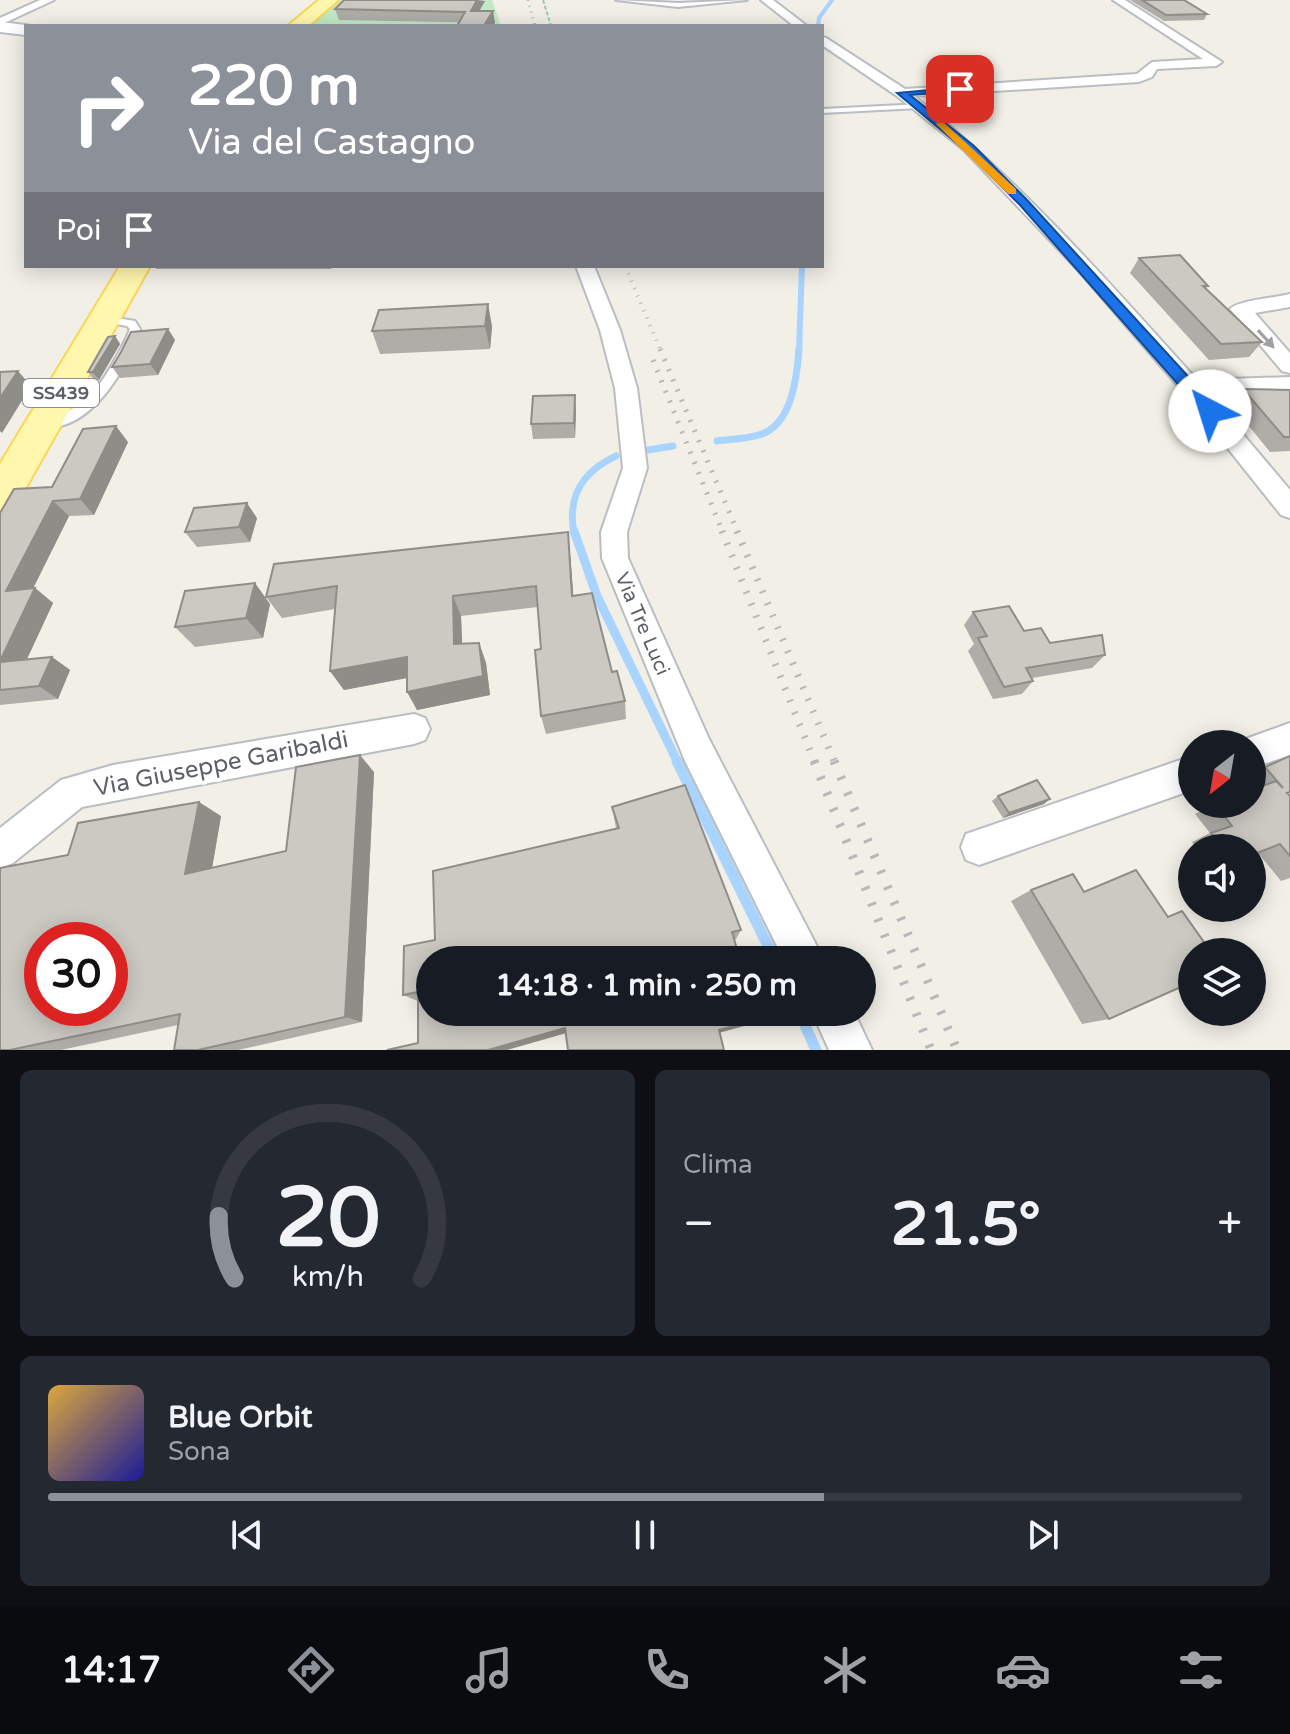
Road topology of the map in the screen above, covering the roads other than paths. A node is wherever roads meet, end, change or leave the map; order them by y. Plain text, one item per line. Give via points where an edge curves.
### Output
1 (49, 0) edge
2 (330, 0) edge
3 (619, 0) edge
4 (744, 0) edge
5 (766, 0) edge
6 (1118, 0) edge
7 (300, 24) edge
8 (798, 24) edge
9 (0, 25) edge
10 (24, 30) edge
11 (824, 41) edge
12 (902, 93) junction
13 (919, 106) junction
14 (824, 111) edge
15 (134, 268) edge
16 (586, 268) edge
17 (1290, 300) edge
18 (1290, 366) edge
19 (1290, 384) edge
20 (1191, 387) junction
21 (0, 498) edge
22 (1290, 508) edge
23 (414, 729) dead end
24 (1290, 739) edge
25 (1266, 747) edge
26 (1178, 778) edge
27 (979, 847) dead end
28 (0, 850) edge
29 (798, 946) edge
30 (839, 1026) edge
31 (851, 1050) edge

1 - 9 street
2 - 7 main road
3 - 4 lane via 678,5
5 - 8 street
6 - 12 street via 1216,62 1152,66 1139,78
9 - 10 street
11 - 12 street
12 - 13 street
13 - 14 lane
13 - 20 street via 1024,203
15 - 21 main road, SS439
16 - 29 street, Via Tre Luci via 626,388 635,468 614,532 615,558 697,750
17 -> 18 street via 1240,309
19 - 20 street
20 - 22 street
23 - 28 street, Via Giuseppe Garibaldi via 73,792
24 - 25 street
26 - 27 street
30 - 31 street

